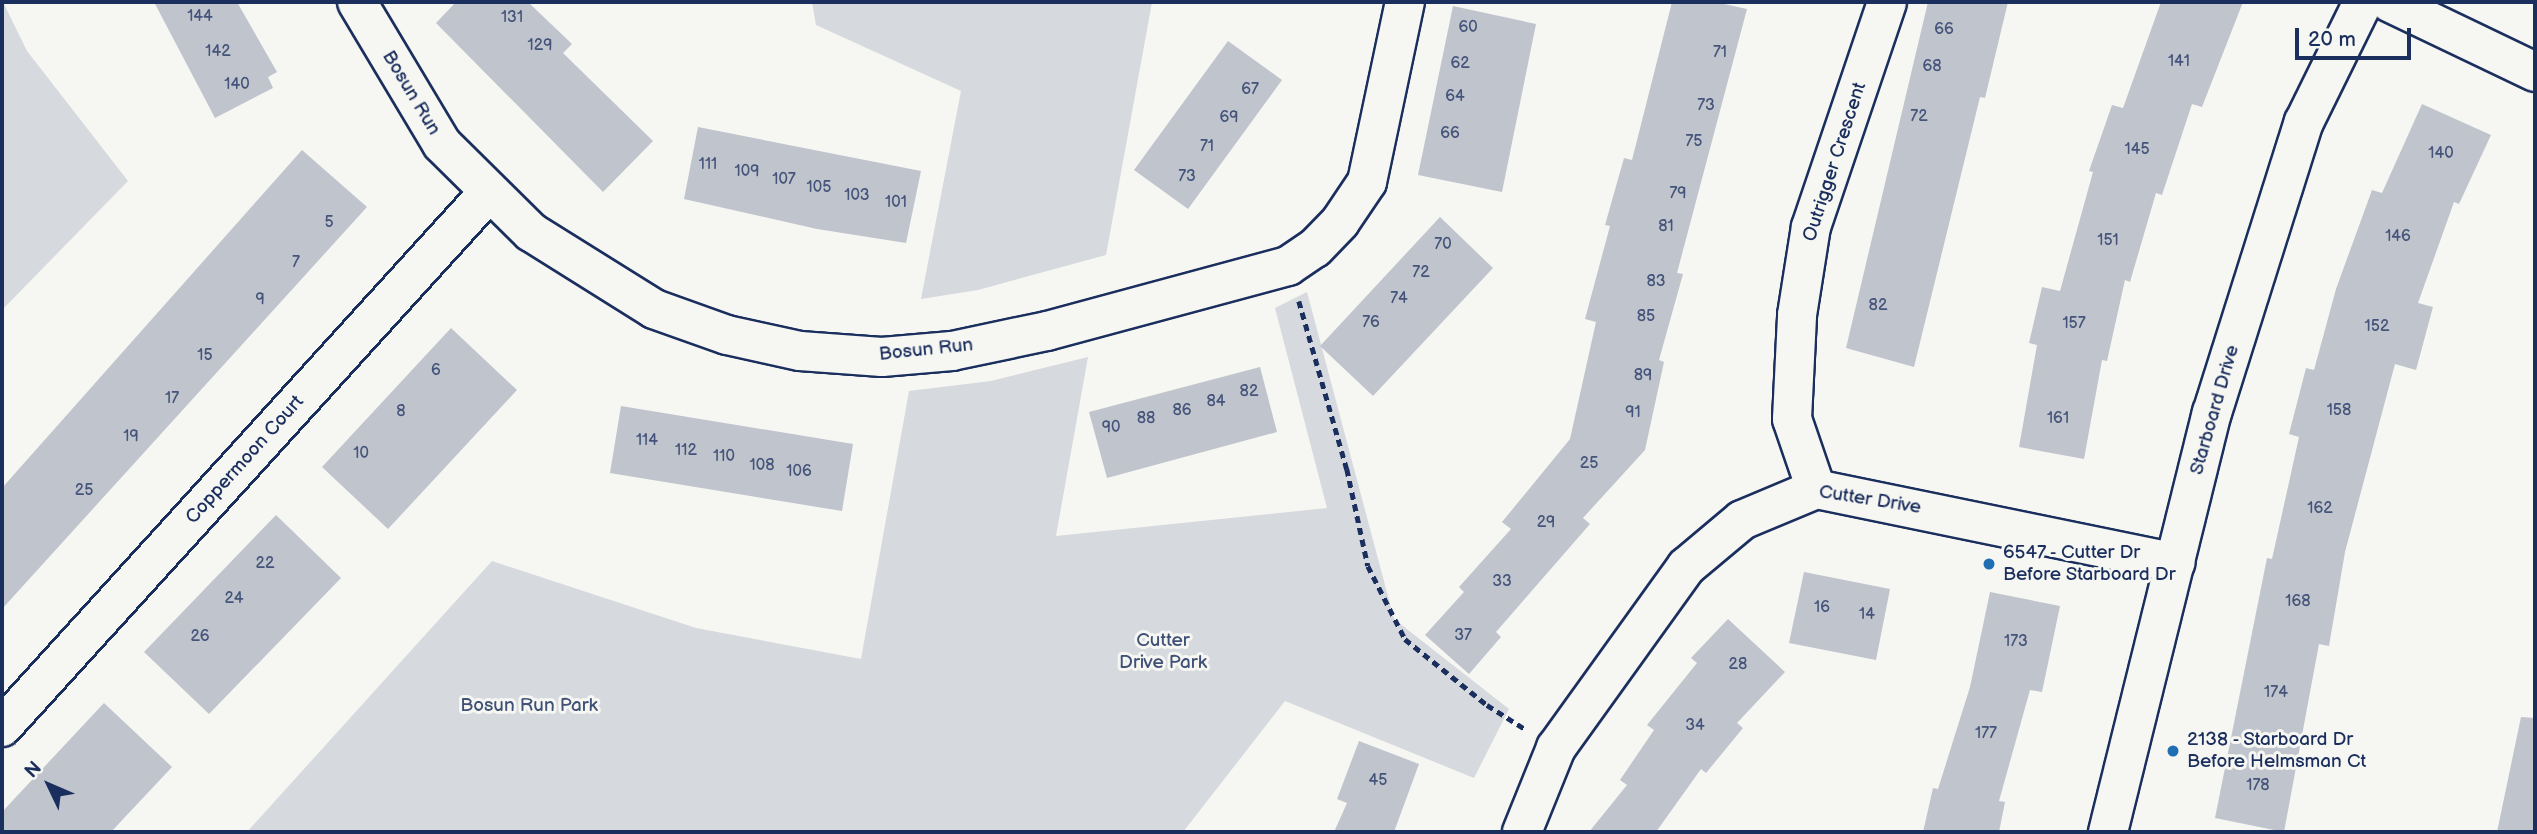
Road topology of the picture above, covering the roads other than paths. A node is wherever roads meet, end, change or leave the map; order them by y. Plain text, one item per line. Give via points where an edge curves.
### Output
1 (357, 2) edge
2 (1405, 2) edge
3 (1887, 2) edge
4 (2363, 2) edge
5 (2389, 2) edge
6 (2535, 72) edge
7 (488, 193) junction
8 (1816, 489) junction
9 (2175, 563) junction
10 (2, 727) edge
11 (1522, 832) edge
12 (2108, 832) edge

1 - 7 street, Bosun Run via 442,144
2 - 7 street, Bosun Run via 1367,182 1340,222 1288,266 1047,331 952,351 882,357 800,351 727,335 654,309 531,232
3 - 8 street, Outrigger Crescent via 1811,227 1797,315 1792,418
4 - 9 street, Starboard Drive via 2304,122 2212,413
5 - 6 street
7 - 10 street, Coppermoon Court
8 - 9 street, Cutter Drive
8 - 11 street, Cutter Drive via 1742,520 1686,567 1556,748
9 - 12 street, Starboard Drive

